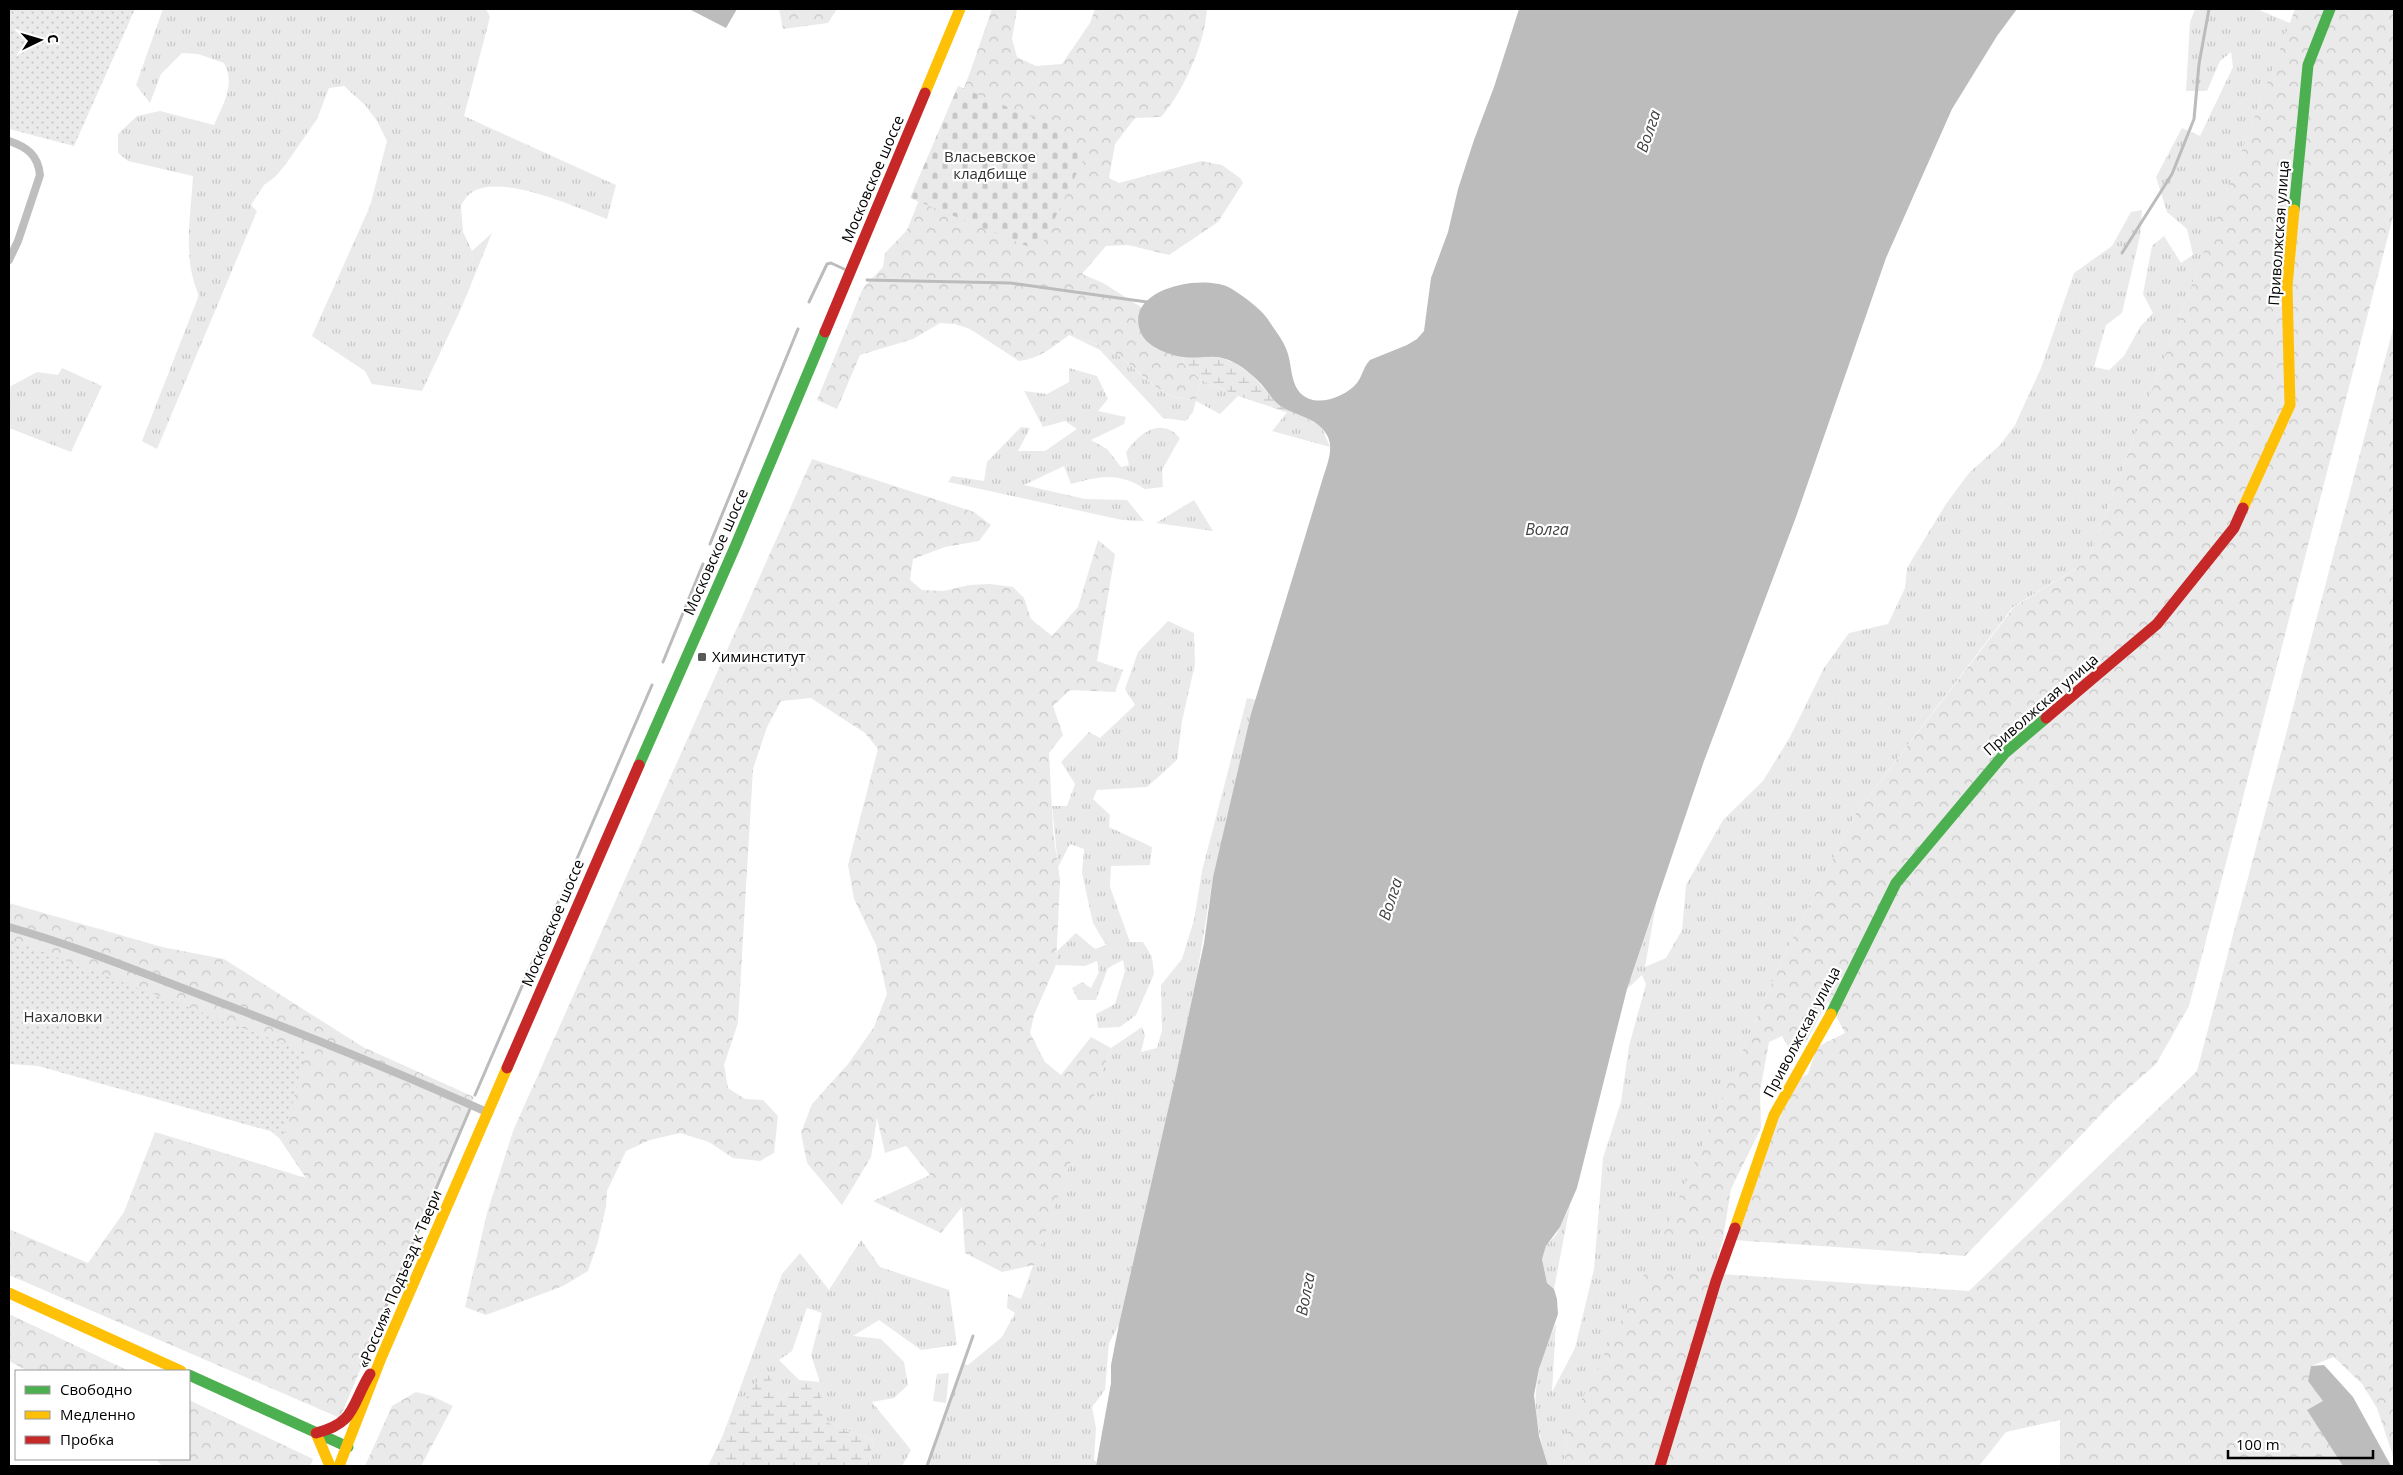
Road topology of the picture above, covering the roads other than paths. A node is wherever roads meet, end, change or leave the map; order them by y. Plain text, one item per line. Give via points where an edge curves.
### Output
1 (960, 9) edge
2 (2330, 9) edge
3 (9, 140) edge
4 (9, 260) edge
5 (9, 927) edge
6 (490, 1109) junction
7 (9, 1293) edge
8 (382, 1358) junction
9 (179, 1370) edge
10 (190, 1375) edge
11 (316, 1433) junction
12 (348, 1448) junction
13 (330, 1466) edge
14 (339, 1466) edge
15 (1660, 1466) edge

1 - 6 street, Московское шоссе via 735,548
2 - 15 street, Приволжская улица via 2308,65 2287,286 2290,405 2234,528 2157,624 2005,753 1896,883 1819,1038 1774,1115 1716,1281
3 - 4 street via 29,150 39,164 40,175
5 - 6 street via 74,947
6 - 8 street, «Россия» Подъезд к Твери
7 - 9 street
8 - 11 street via 368,1376 344,1422 334,1430
8 - 12 street, «Россия» Подъезд к Твери
10 - 11 street
11 - 12 street
11 - 13 street
12 - 14 street, «Россия» Подъезд к Твери

